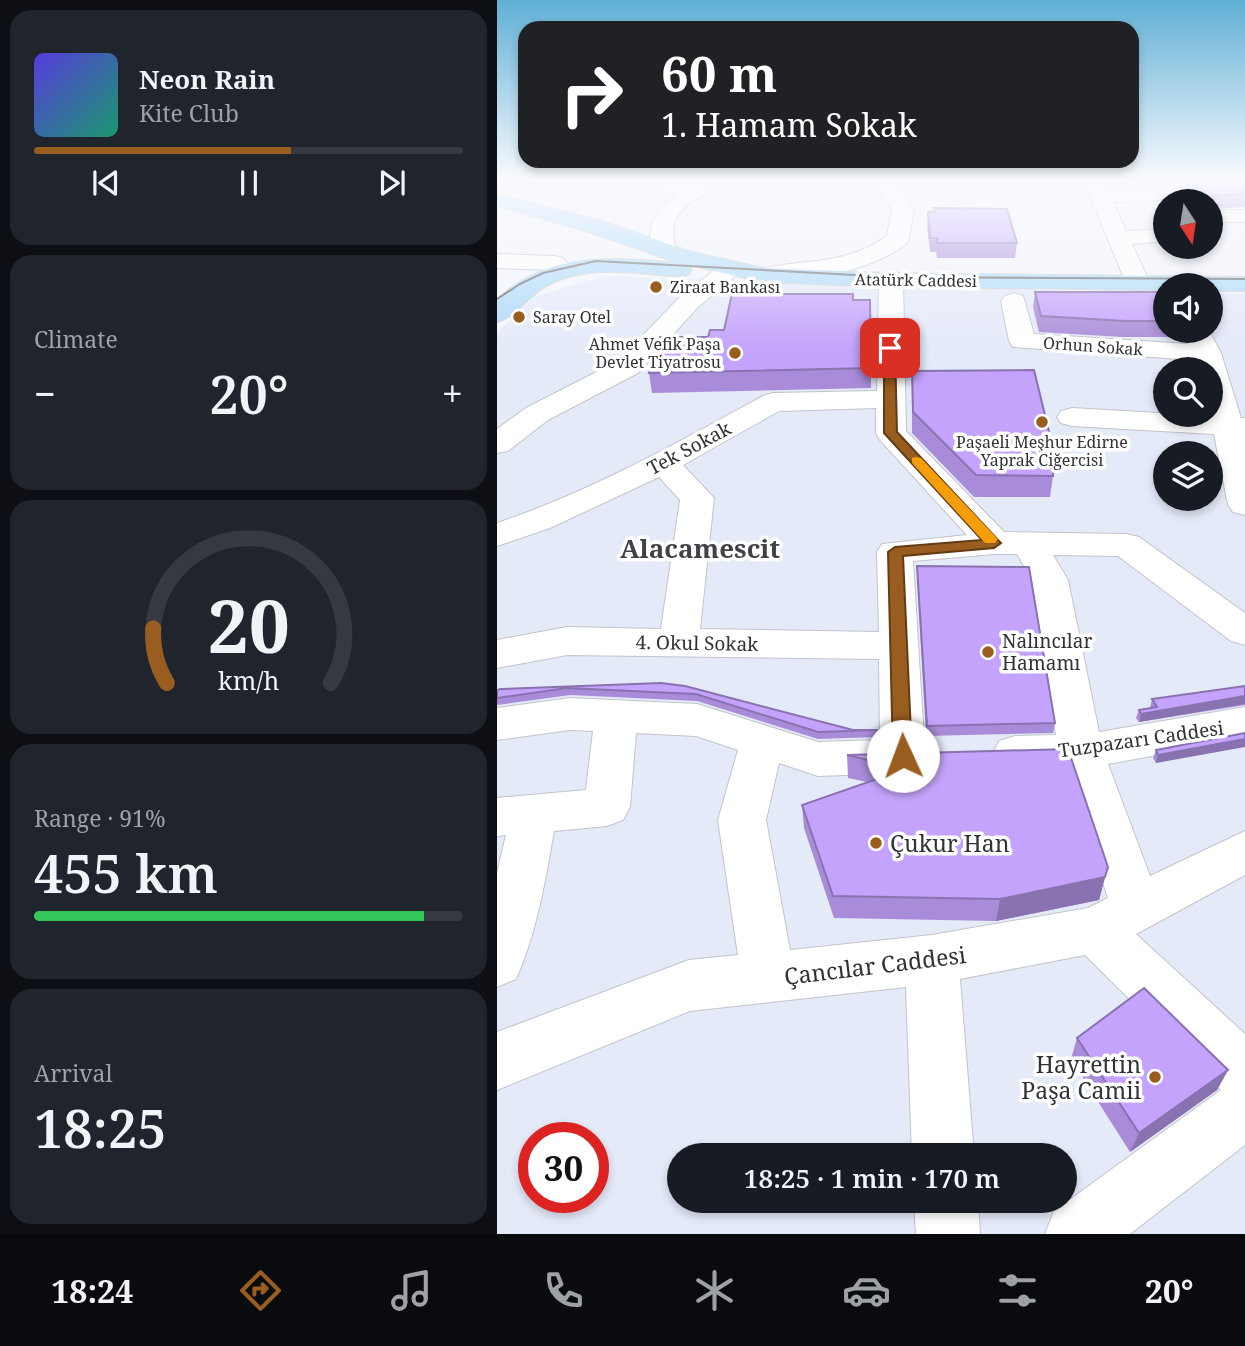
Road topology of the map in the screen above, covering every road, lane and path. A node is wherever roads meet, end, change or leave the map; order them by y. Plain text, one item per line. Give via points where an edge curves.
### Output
1 (583, 237) edge
2 (624, 237) edge
3 (660, 237) edge
4 (898, 237) edge
5 (1147, 237) edge
6 (1117, 238) joint
7 (666, 251) junction
8 (497, 261) edge
9 (555, 262) junction
10 (725, 273) junction
11 (762, 275) junction
12 (891, 280) junction
13 (1138, 284) junction
14 (1153, 284) edge
15 (1223, 284) edge
16 (1245, 284) edge
17 (526, 287) junction
18 (1014, 301) dead end
19 (497, 314) edge
20 (1153, 342) edge
21 (1201, 343) edge
22 (889, 399) junction
23 (1072, 417) dead end
24 (1236, 426) edge
25 (497, 444) edge
26 (663, 463) junction
27 (1245, 505) edge
28 (497, 535) edge
29 (1011, 543) junction
30 (1245, 632) edge
31 (679, 643) junction
32 (899, 646) junction
33 (497, 654) edge
34 (616, 716) junction
35 (497, 723) edge
36 (1245, 723) edge
37 (762, 741) junction
38 (1081, 752) junction
39 (939, 755) junction
40 (515, 815) edge
41 (1245, 850) edge
42 (1116, 919) junction
43 (932, 960) junction
44 (497, 962) edge
45 (768, 978) junction
46 (497, 1061) edge
47 (1245, 1073) edge
48 (1245, 1108) edge
49 (942, 1143) edge
50 (947, 1213) edge
51 (948, 1234) edge
52 (1077, 1234) edge

1 - 9 main road
2 - 7 main road, Atatürk Caddesi
3 - 7 street
4 - 11 street via 882,253 839,268
5 - 6 street
6 - 13 street
7 - 11 main road, Atatürk Caddesi
8 - 9 street
9 - 17 main road
10 - 11 main road
10 - 17 main road via 596,267 560,272
10 - 25 street via 689,302 628,367 537,414
11 - 12 main road, Atatürk Caddesi
12 - 13 main road, Atatürk Caddesi
12 - 22 street
13 - 14 main road, Atatürk Caddesi
15 - 16 main road, Atatürk Caddesi
17 - 19 main road
18 - 20 street, Orhun Sokak via 1021,341
21 - 24 street
22 - 26 street, Tek Sokak via 773,402
22 - 29 street via 891,433
23 - 24 street
24 - 27 street
26 - 28 street, Tek Sokak via 538,522
26 - 31 street via 697,498
29 - 30 street via 1126,545
29 - 32 street via 895,552
29 - 38 street via 1050,580
31 - 32 street, 4. Okul Sokak
31 - 33 street, 4. Okul Sokak via 567,641
32 - 39 street
34 - 35 street, Tuzpazarı Caddesi via 570,714
34 - 37 street, Tuzpazarı Caddesi via 697,720
34 - 40 street via 607,807
36 - 38 street, Tuzpazarı Caddesi
37 - 39 street, Tuzpazarı Caddesi via 818,759
37 - 45 street via 742,820
38 - 39 street, Tuzpazarı Caddesi
38 - 42 street
40 - 44 street via 513,916
41 - 42 street, Çancılar Caddesi
42 - 43 street, Çancılar Caddesi
42 - 47 street
43 - 45 street, Çancılar Caddesi
43 - 49 street
45 - 46 street, Çancılar Caddesi via 689,986
48 - 52 street
50 - 51 street

